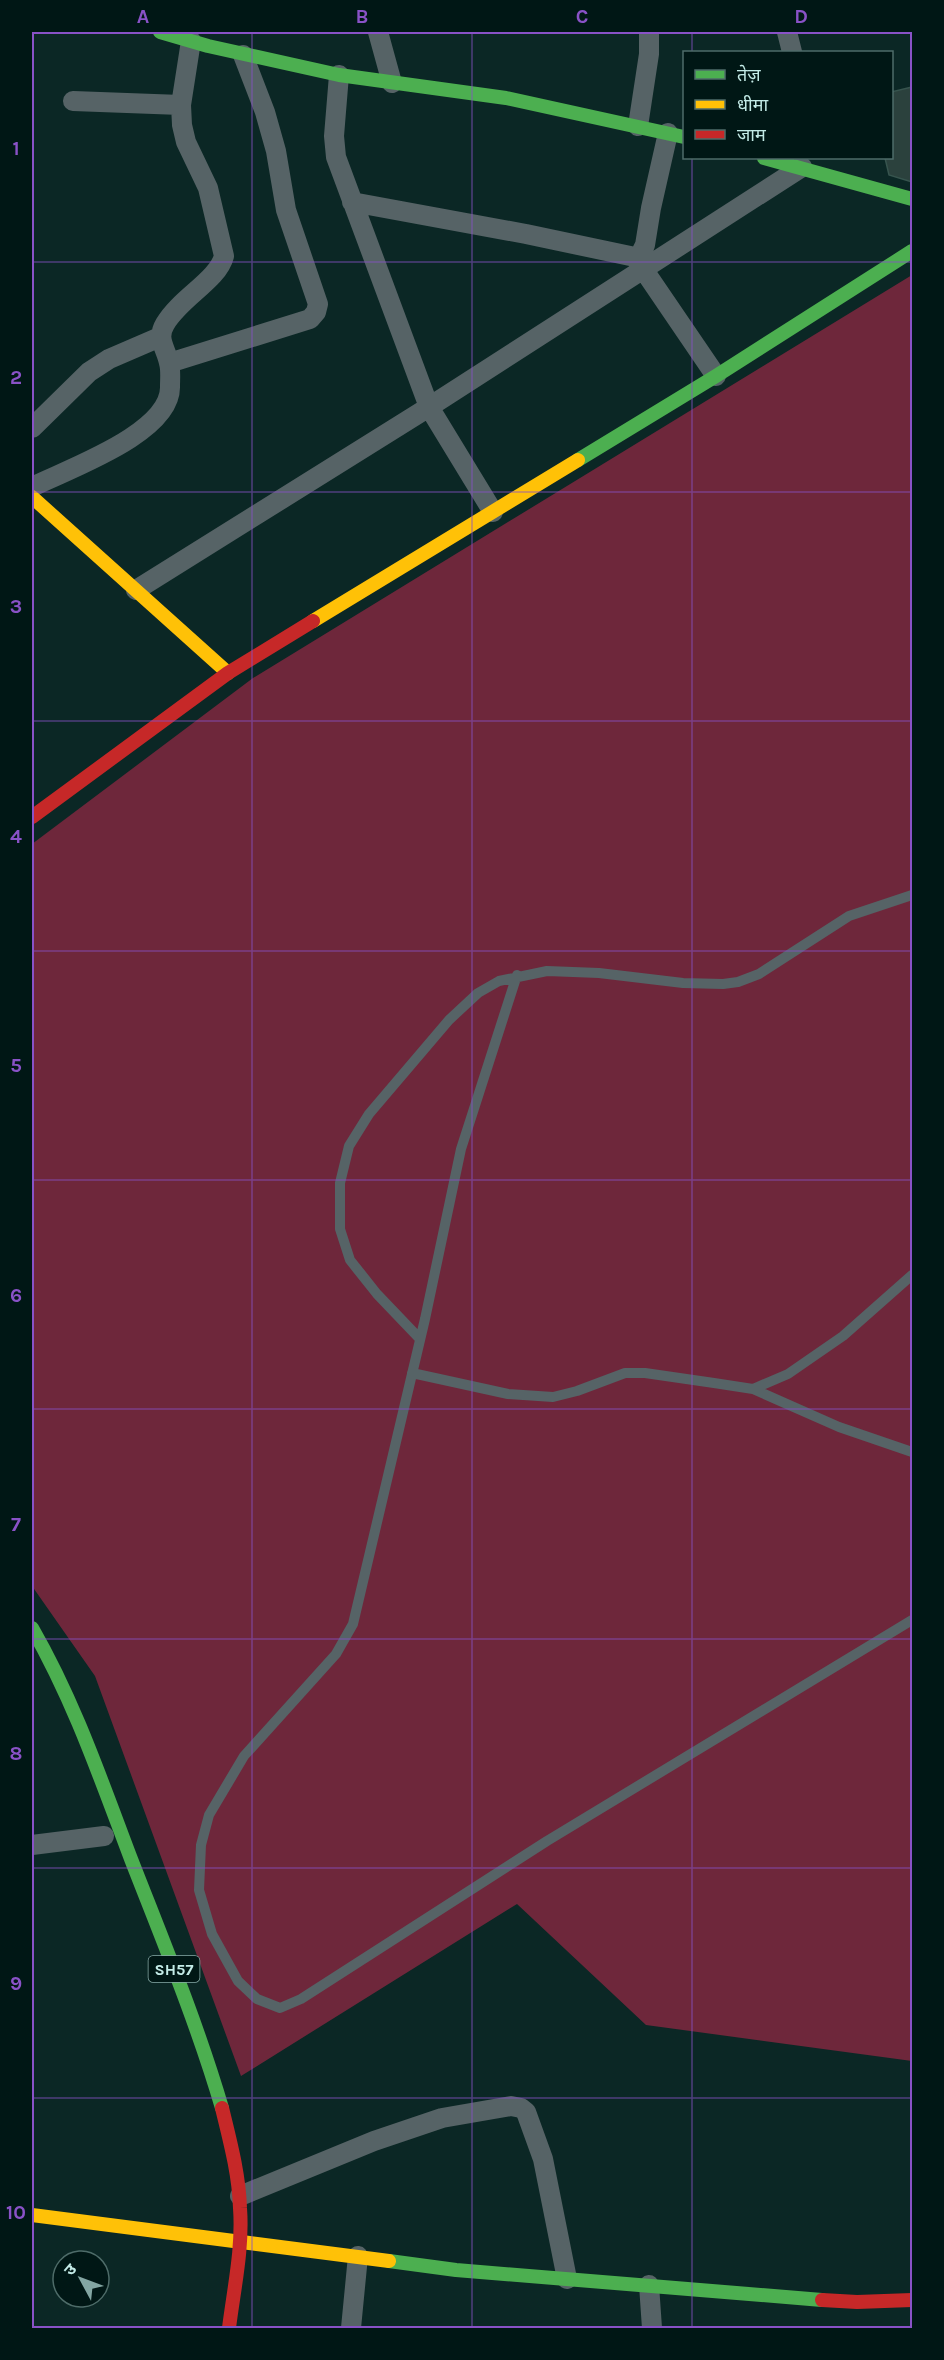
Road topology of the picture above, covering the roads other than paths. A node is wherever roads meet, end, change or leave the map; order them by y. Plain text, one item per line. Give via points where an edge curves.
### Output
1 (160, 32) edge
2 (378, 32) edge
3 (649, 32) edge
4 (788, 32) edge
5 (191, 41) junction
6 (792, 51) edge
7 (243, 55) junction
8 (339, 75) junction
9 (392, 83) junction
10 (73, 101) dead end
11 (181, 105) junction
12 (638, 126) junction
13 (676, 135) edge
14 (770, 159) edge
15 (811, 166) edge
16 (912, 199) edge
17 (352, 202) junction
18 (912, 251) edge
19 (642, 264) junction
20 (160, 337) junction
21 (170, 363) junction
22 (716, 376) junction
23 (429, 407) junction
24 (32, 428) edge
25 (32, 487) edge
26 (32, 497) edge
27 (493, 512) junction
28 (136, 590) junction
29 (228, 673) junction
30 (32, 817) edge
31 (912, 896) edge
32 (517, 975) junction
33 (912, 1275) edge
34 (420, 1339) junction
35 (412, 1373) junction
36 (753, 1389) junction
37 (912, 1452) edge
38 (912, 1620) edge
39 (32, 1628) edge
40 (104, 1836) dead end
41 (32, 1845) edge
42 (240, 2196) junction
43 (32, 2215) edge
44 (239, 2240) junction
45 (358, 2256) junction
46 (567, 2279) junction
47 (649, 2286) junction
48 (912, 2300) edge
49 (229, 2328) edge
50 (351, 2328) edge
51 (652, 2328) edge

1 - 5 street
2 - 9 street
3 - 12 street
4 - 6 street
5 - 7 street
5 - 11 street
7 - 8 street
7 - 21 street via 265,112 286,210 318,304 310,319
8 - 9 street
8 - 17 street via 336,157
9 - 12 street via 506,98
10 - 11 street
11 - 20 street via 186,142 208,188 224,256 218,269 172,312
12 - 13 street
13 - 19 street via 651,208
14 - 15 street
15 - 16 street
15 - 19 street
17 - 19 street via 625,254
17 - 23 street
18 - 22 street
19 - 22 street
19 - 23 street
20 - 21 street
20 - 24 street via 89,372
21 - 25 street via 171,393 164,410 152,423 134,438
22 - 27 street
23 - 27 street
23 - 28 street
26 - 28 street
27 - 29 street
28 - 29 street
29 - 30 street
31 - 32 lane via 849,916 759,974 738,982 683,982 547,971
32 - 34 lane via 461,1149
32 - 34 lane via 478,993 449,1020 369,1114 349,1146 340,1183 340,1229 350,1260
33 - 36 lane via 843,1336 789,1374
34 - 35 lane
35 - 36 lane via 508,1394 554,1397 626,1373
35 - 38 lane via 352,1624 336,1654 244,1756 209,1815 201,1845 199,1890 212,1934 238,1981 257,1999 280,2008 301,1999 547,1841
36 - 37 lane via 839,1427
39 - 42 street, SH57 via 64,1685 172,1965 209,2068 233,2152
40 - 41 street
42 - 44 street, SH57
42 - 46 street via 329,2158 442,2118 511,2106 521,2108 532,2125 543,2159
43 - 44 street
44 - 45 street
44 - 49 street, SH57
45 - 46 street via 456,2270
45 - 50 street
46 - 47 street
47 - 48 street via 846,2301
47 - 51 street

